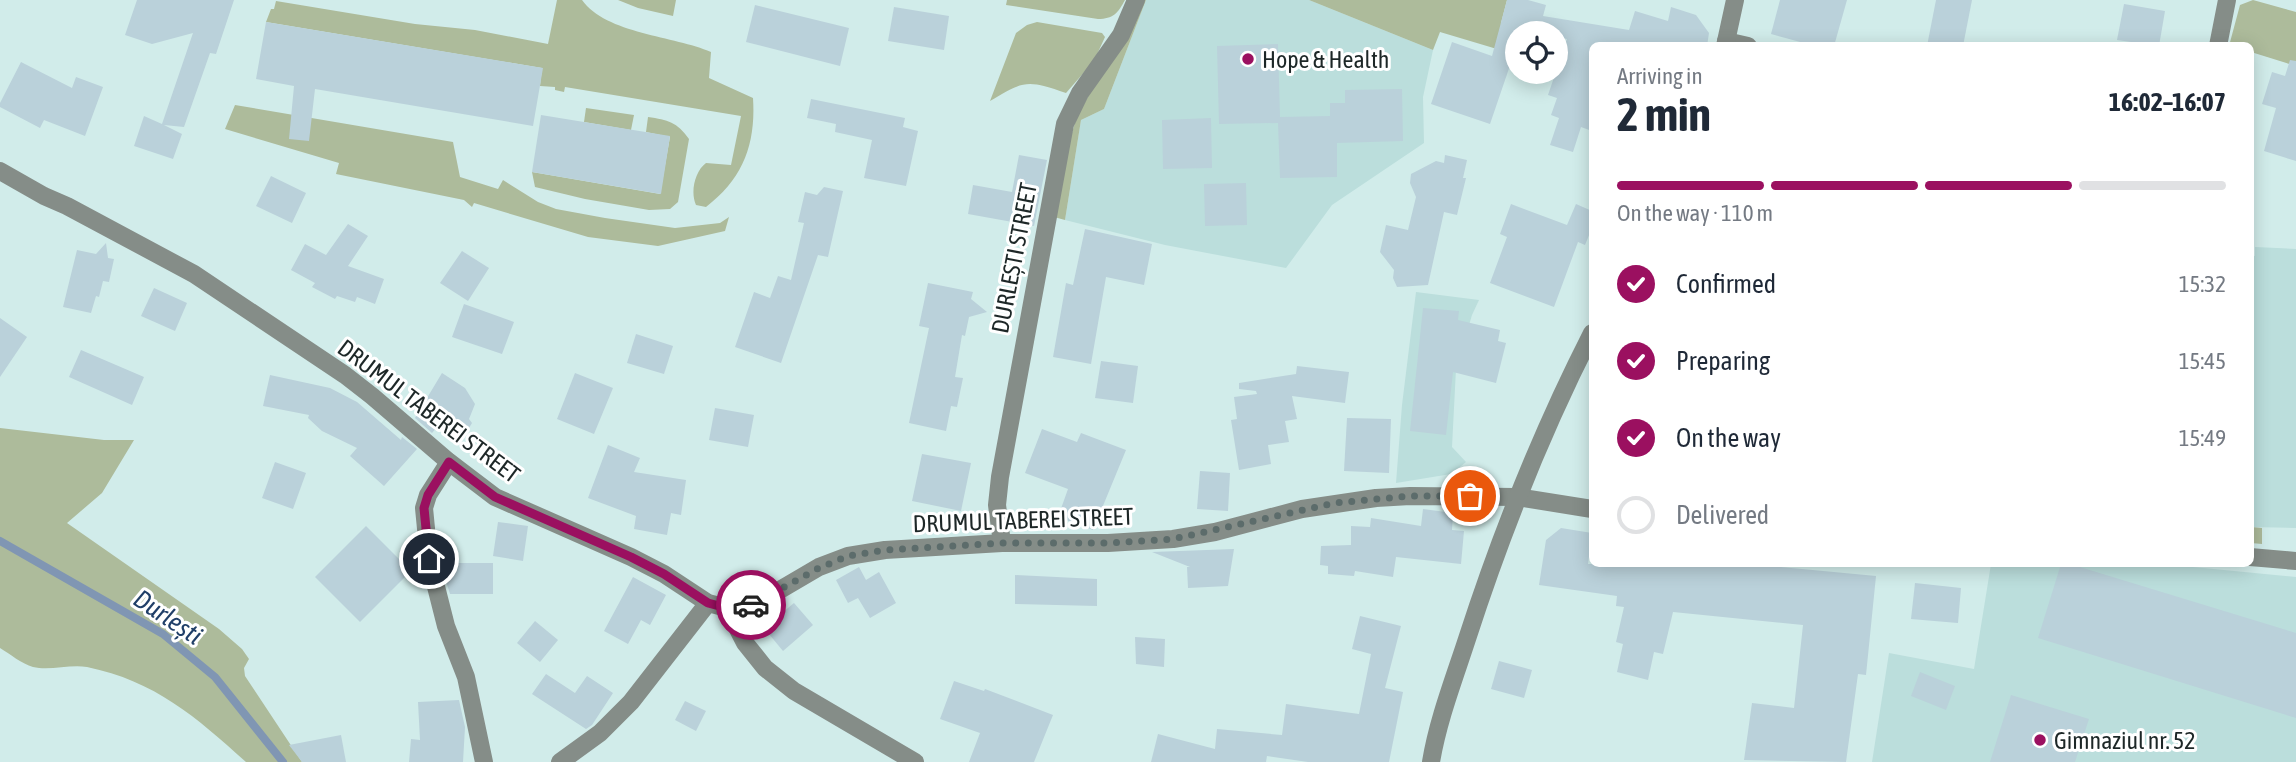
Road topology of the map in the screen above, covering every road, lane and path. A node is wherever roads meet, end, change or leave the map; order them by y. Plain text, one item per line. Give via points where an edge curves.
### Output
1 (1136, 0) edge
2 (1735, 0) edge
3 (2227, 0) edge
4 (1726, 42) edge
5 (2219, 42) edge
6 (0, 171) edge
7 (1589, 340) edge
8 (449, 462) junction
9 (1517, 497) junction
10 (1589, 509) edge
11 (1002, 543) junction
12 (2254, 557) edge
13 (2296, 561) edge
14 (708, 603) junction
15 (727, 608) junction
16 (484, 762) edge
17 (560, 762) edge
18 (915, 762) edge
19 (1431, 762) edge

1 - 11 street, DURLEȘTI STREET via 1121,35 1080,93 1065,124 1000,477 997,505
2 - 4 street
3 - 5 street
6 - 8 street, DRUMUL TABEREI STREET via 194,274 345,375
7 - 9 street
8 - 14 street, DRUMUL TABEREI STREET via 495,497 631,557
8 - 16 street via 424,508 429,559 446,626 466,677
9 - 10 street, DRUMUL TABEREI STREET
9 - 11 street, DRUMUL TABEREI STREET via 1447,495 1349,502 1173,539
9 - 19 street
11 - 15 street, DRUMUL TABEREI STREET via 848,556 761,601
12 - 13 street
14 - 15 street, DRUMUL TABEREI STREET
14 - 17 street via 631,702 600,733
15 - 18 street via 745,643 765,668 794,691

